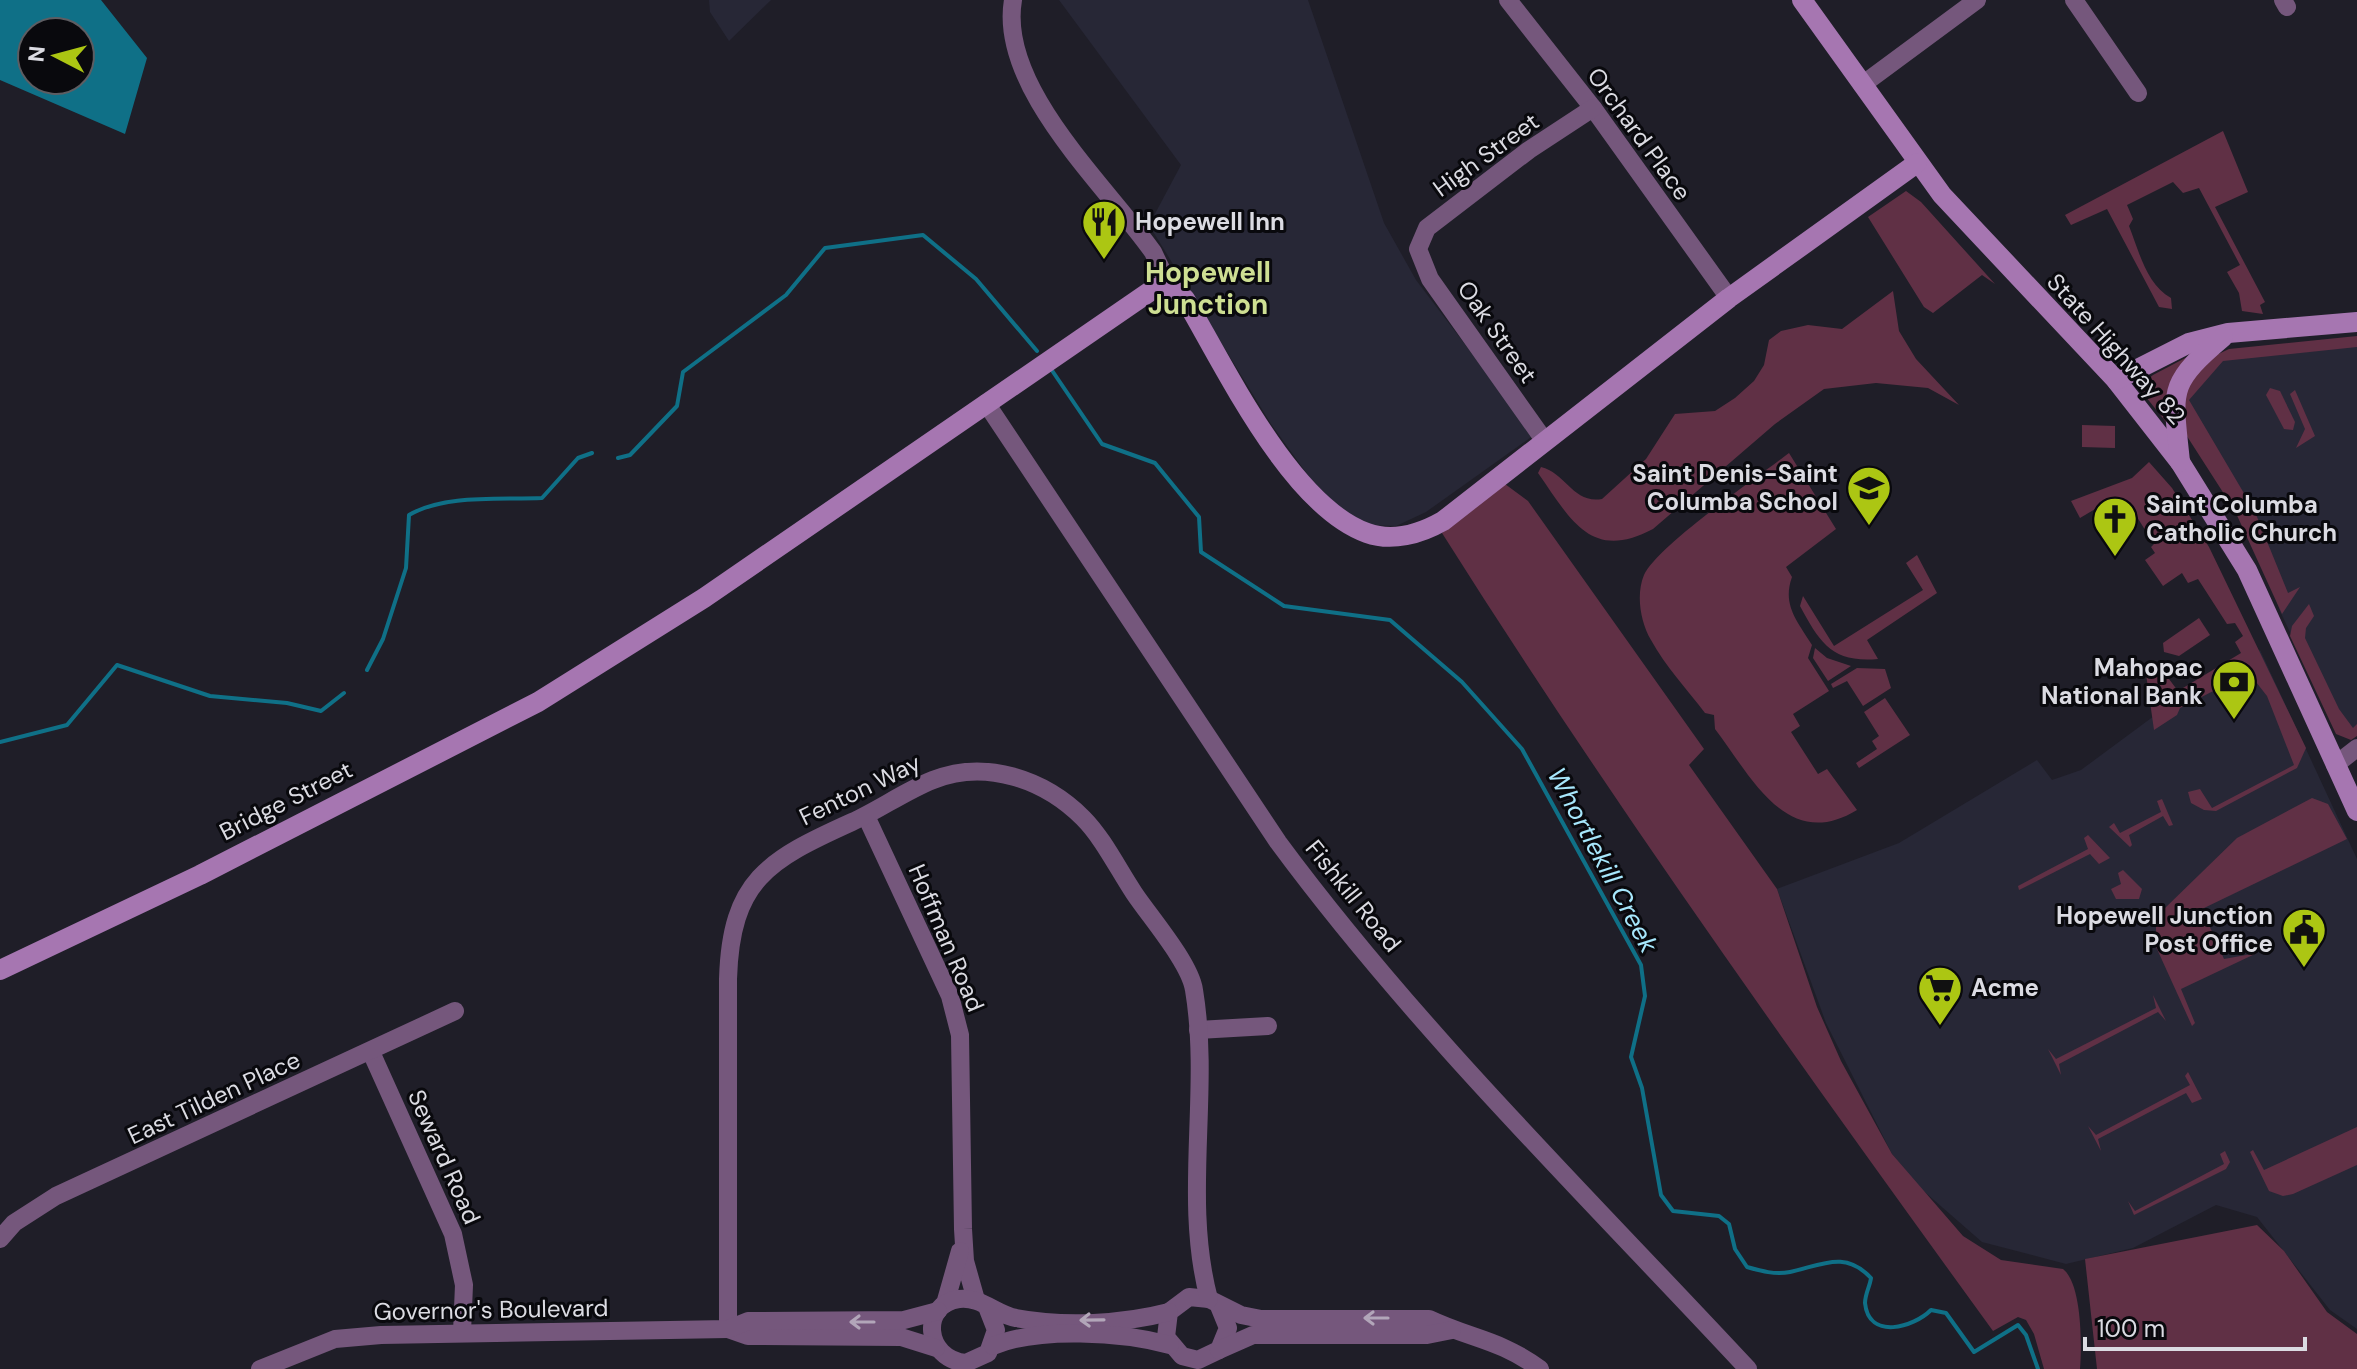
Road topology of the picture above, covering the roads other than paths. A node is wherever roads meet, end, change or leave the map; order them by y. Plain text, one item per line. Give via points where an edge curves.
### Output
1 (1013, 0) edge
2 (1508, 0) edge
3 (1802, 0) edge
4 (1977, 0) edge
5 (2074, 0) edge
6 (1862, 85) junction
7 (2138, 93) dead end
8 (1593, 108) junction
9 (1917, 163) junction
10 (1418, 249) joint
11 (1164, 289) junction
12 (1729, 298) junction
13 (2357, 322) edge
14 (2228, 333) junction
15 (2116, 380) junction
16 (986, 403) junction
17 (1544, 440) junction
18 (2180, 462) junction
19 (2357, 748) edge
20 (2335, 765) junction
21 (2357, 811) edge
22 (866, 816) junction
23 (0, 970) edge
24 (455, 1011) dead end
25 (1268, 1026) dead end
26 (1198, 1030) junction
27 (371, 1052) junction
28 (963, 1229) junction
29 (1197, 1235) junction
30 (0, 1239) edge
31 (1214, 1302) junction
32 (981, 1304) junction
33 (1175, 1306) junction
34 (942, 1307) junction
35 (728, 1329) junction
36 (1452, 1330) junction
37 (462, 1332) junction
38 (1179, 1357) edge
39 (983, 1358) edge
40 (1213, 1358) edge
41 (946, 1359) edge
42 (260, 1369) edge
43 (1540, 1369) edge
44 (1748, 1369) edge

1 - 11 street via 1010,28 1036,101 1153,252
2 - 8 street, Orchard Place
3 - 6 main road, State Highway 82
4 - 6 street
5 - 7 street
6 - 9 main road, State Highway 82
8 - 10 street, High Street via 1427,228
8 - 12 street, Orchard Place
9 - 12 main road
9 - 15 main road, State Highway 82 via 1981,240
10 - 17 street, Oak Street via 1430,279
11 - 16 main road, Bridge Street via 1144,293
11 - 17 main road via 1185,299 1297,479 1324,507 1367,533 1390,537 1431,527
12 - 17 main road
13 - 14 main road
14 - 15 main road via 2189,343
14 - 18 main road via 2184,372 2177,387 2174,416
15 - 18 main road, State Highway 82
16 - 23 main road, Bridge Street via 704,598 477,735
16 - 44 street, Fishkill Road via 1324,903 1468,1069
18 - 20 main road, State Highway 82 via 2247,570
19 - 20 street
20 - 21 main road, State Highway 82
22 - 26 street, Fenton Way via 933,780 970,772 1005,774 1062,799 1085,820 1184,969 1194,986
22 - 28 street, Hoffman Road via 950,996 960,1035
22 - 35 street, Fenton Way via 792,849 758,876 737,915 728,968
24 - 27 street, East Tilden Place
25 - 26 street
26 - 29 street, Fenton Way
27 - 30 street, East Tilden Place via 56,1196 14,1223
27 - 37 street, Seward Road via 453,1234 464,1285
28 - 32 street, Hoffman Road via 965,1261
28 - 34 street, Hoffman Road via 958,1266
29 - 31 street, Fenton Way
29 - 33 street, Fenton Way via 1191,1271
31 - 33 street via 1197,1296
36 -> 31 street via 1429,1319 1249,1318
31 - 40 street via 1228,1328
33 -> 32 street via 1130,1320 1039,1321 1013,1318
32 - 34 street via 964,1298
32 - 39 street via 996,1330
33 - 38 street via 1165,1329
34 -> 35 street, Governor's Boulevard via 904,1320 748,1321
34 - 41 street via 932,1329
35 - 37 street, Governor's Boulevard
35 - 41 street, Governor's Boulevard via 748,1336 901,1337
36 - 40 street via 1427,1335 1253,1335
36 - 43 street via 1487,1338
37 - 42 street, Governor's Boulevard via 335,1339
38 - 39 street via 1135,1336 1082,1336 1022,1338
38 - 40 street
39 - 41 street via 966,1363

